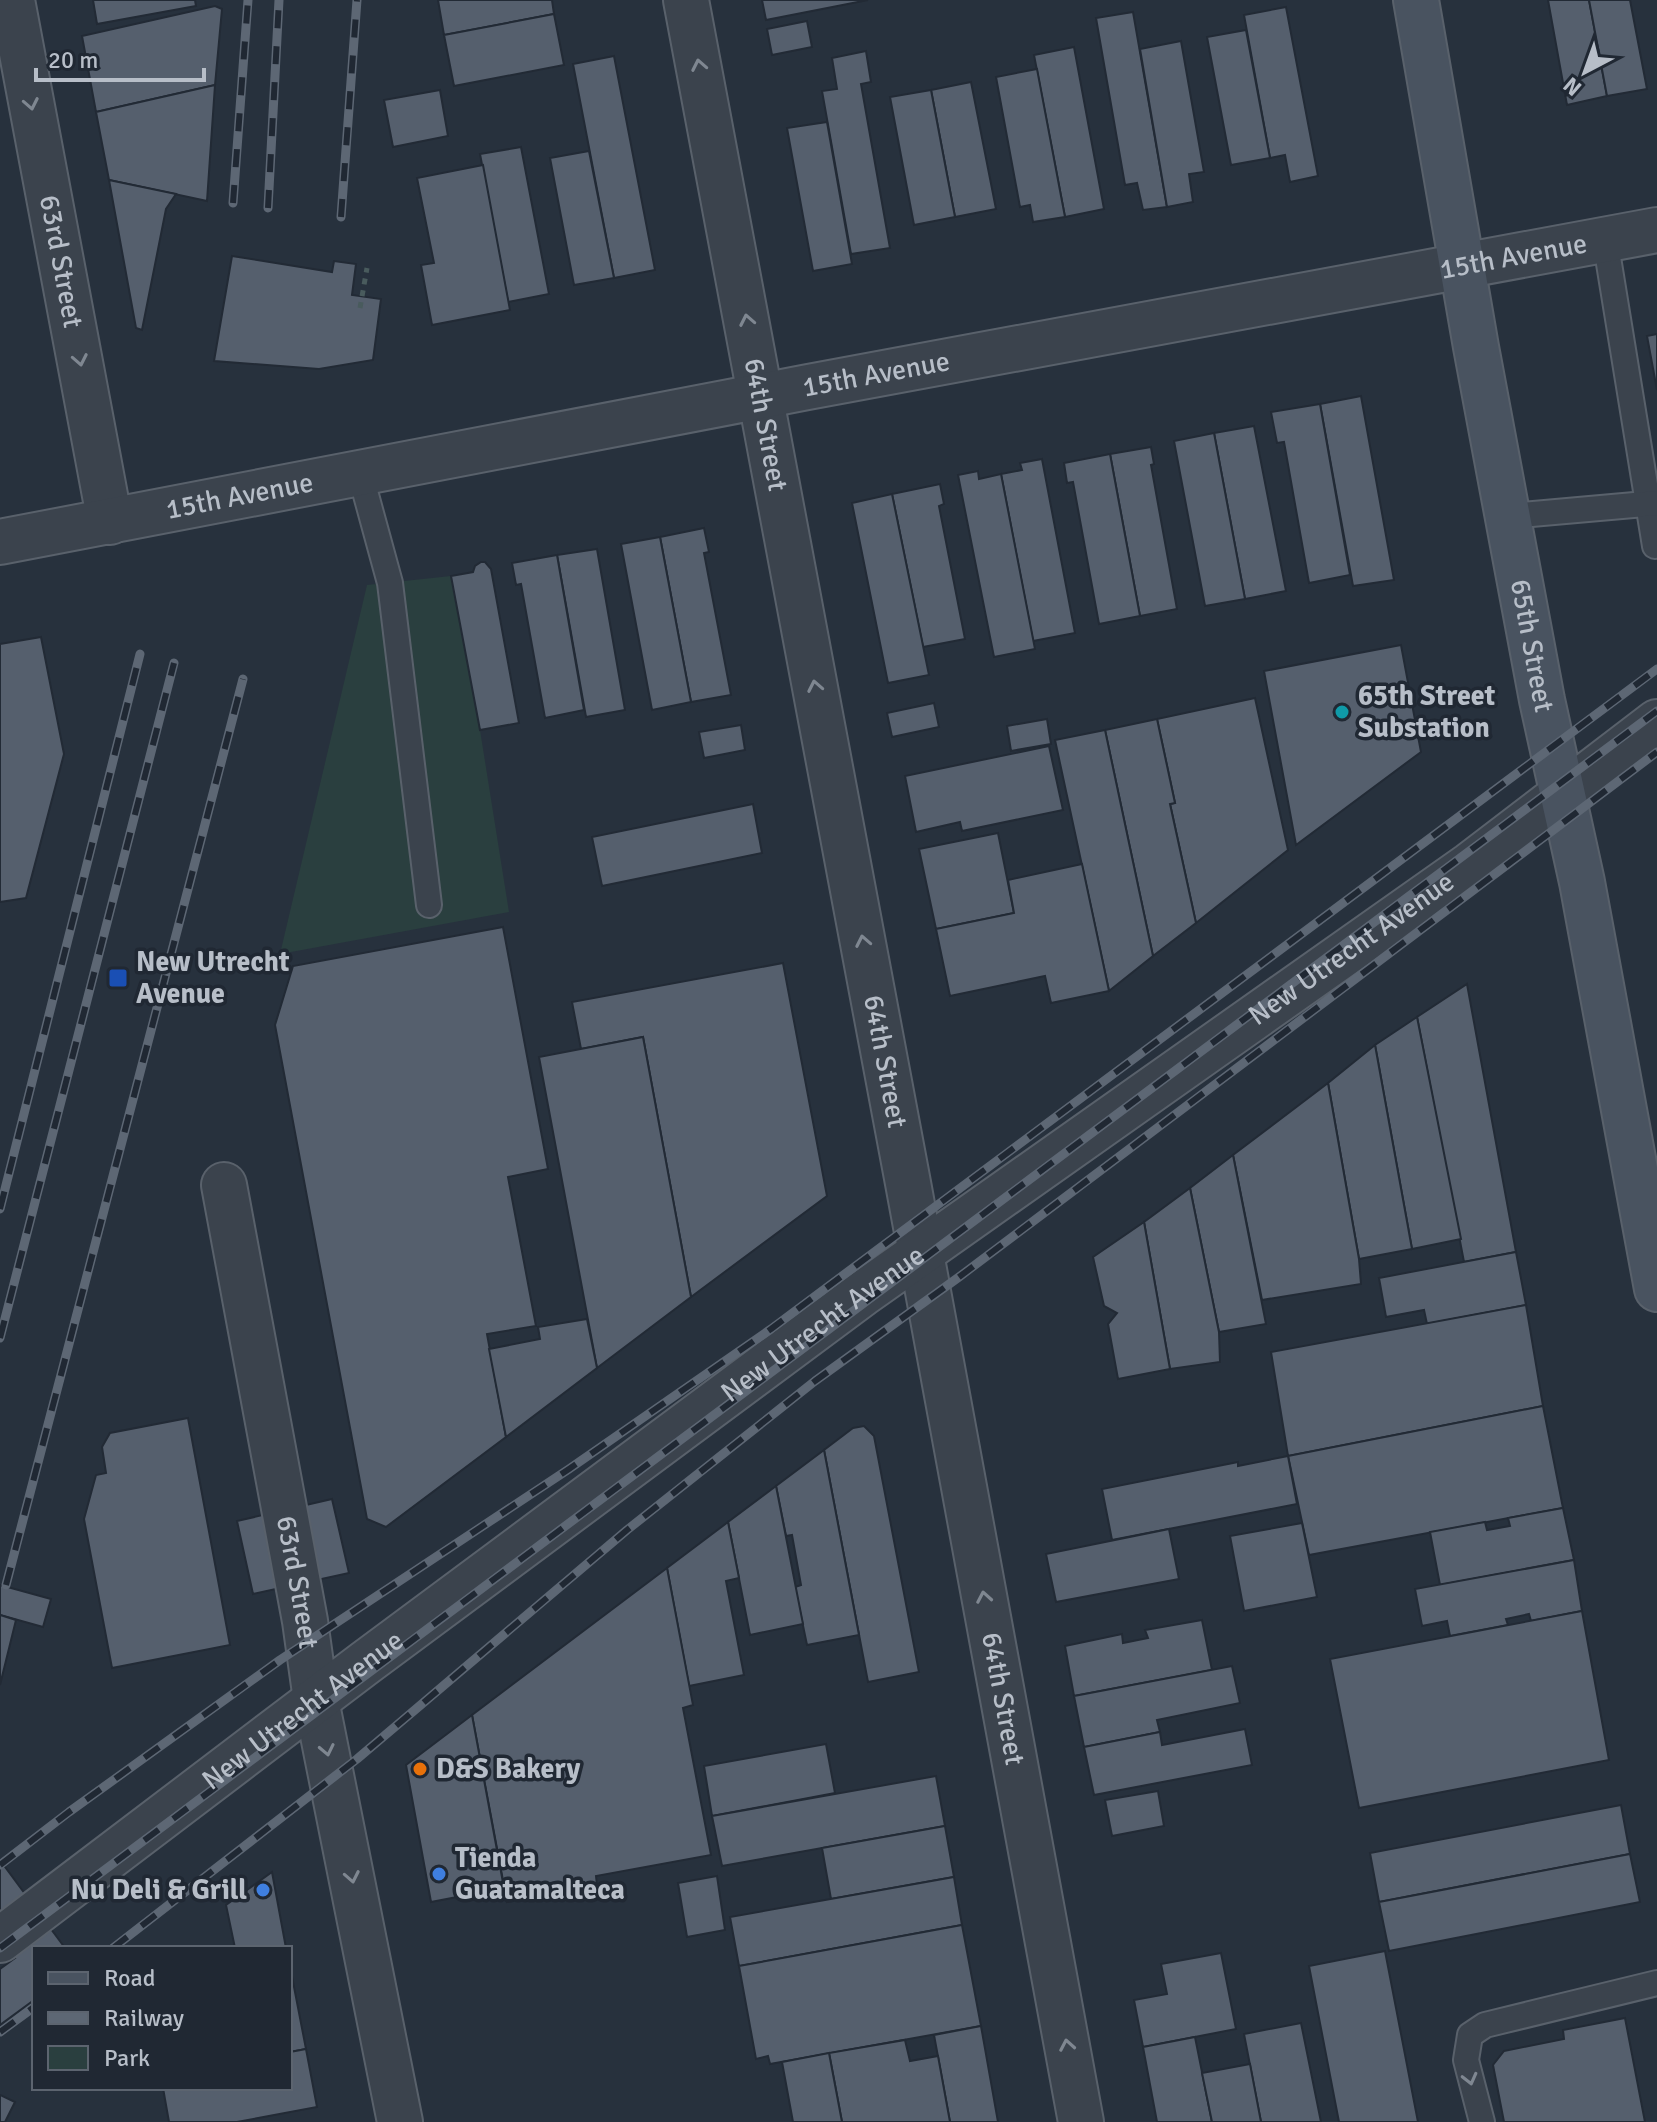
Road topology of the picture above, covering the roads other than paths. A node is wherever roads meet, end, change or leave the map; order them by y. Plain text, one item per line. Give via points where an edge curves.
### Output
1 (12, 0) edge
2 (686, 0) edge
3 (1416, 0) edge
4 (1657, 230) edge
5 (1605, 239) junction
6 (1463, 265) junction
7 (761, 396) junction
8 (360, 473) junction
9 (1653, 503) edge
10 (1509, 516) junction
11 (110, 522) junction
12 (0, 542) edge
13 (1655, 546) edge
14 (1657, 722) edge
15 (1562, 793) junction
16 (429, 905) dead end
17 (224, 1185) dead end
18 (920, 1252) junction
19 (1657, 1289) edge
20 (316, 1700) junction
21 (0, 1940) edge
22 (1657, 1983) edge
23 (400, 2122) edge
24 (1081, 2122) edge
25 (1482, 2122) edge

1 -> 11 street, 63rd Street
7 -> 2 street, 64th Street
3 - 6 main road, 65th Street
4 - 5 street, 15th Avenue
5 - 6 street, 15th Avenue
5 - 9 lane
6 - 7 street, 15th Avenue
6 - 10 main road, 65th Street
7 - 8 street, 15th Avenue
18 -> 7 street, 64th Street
8 - 11 street, 15th Avenue
8 - 16 lane via 390,583
9 - 10 lane
9 - 13 lane
10 - 15 main road, 65th Street
11 - 12 street, 15th Avenue
14 - 15 street, New Utrecht Avenue
15 - 18 street, New Utrecht Avenue via 1470,865
15 - 19 main road, 65th Street
17 - 20 street, 63rd Street
18 - 20 street, New Utrecht Avenue
24 -> 18 street, 64th Street
20 - 21 street, New Utrecht Avenue
20 -> 23 street, 63rd Street
22 -> 25 lane via 1485,2025 1470,2035 1466,2060

